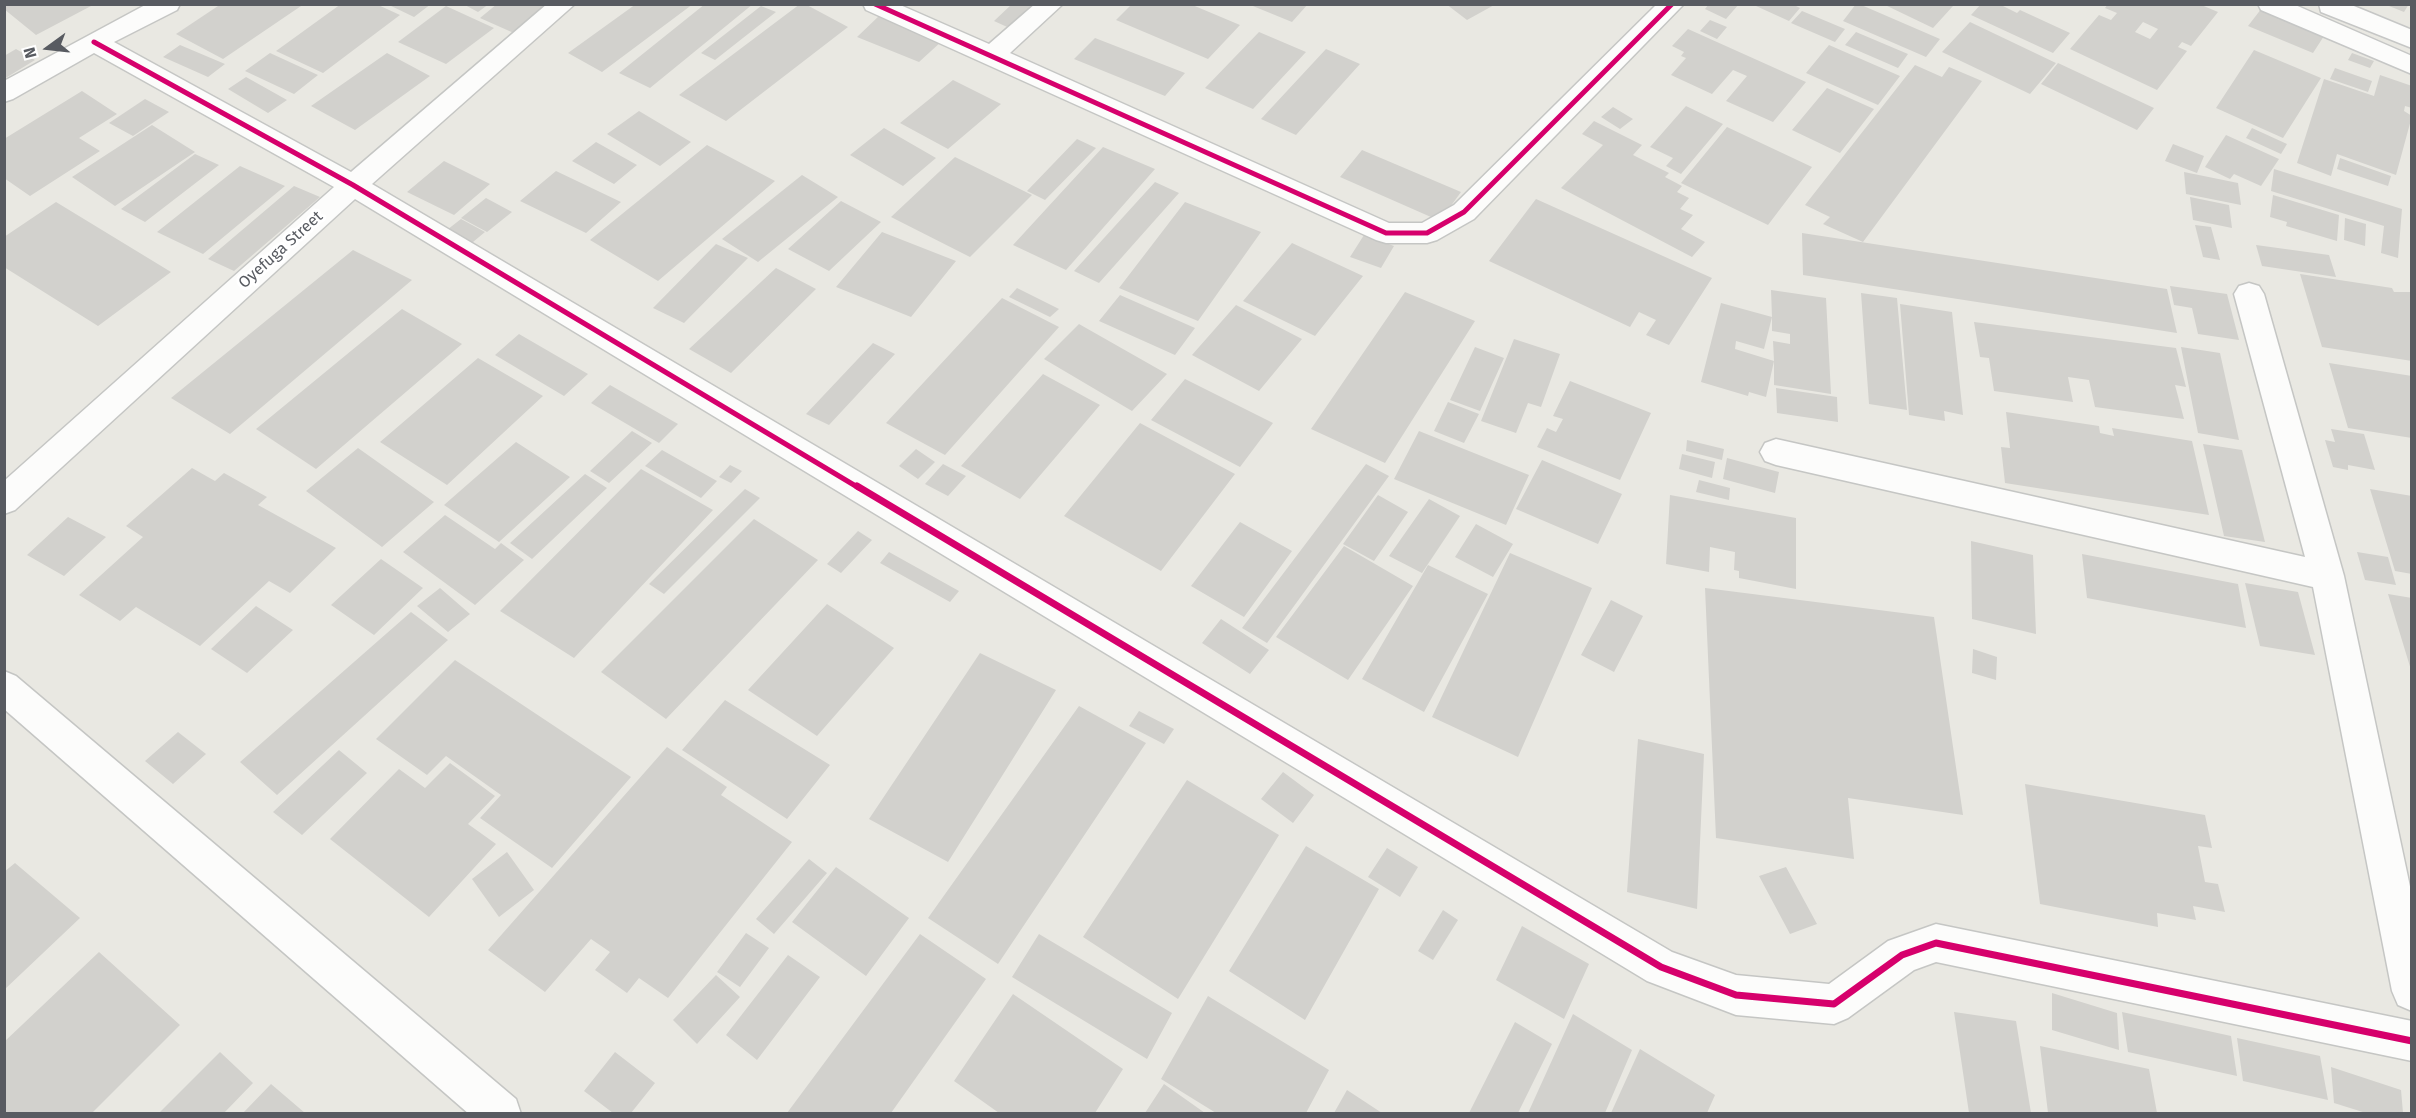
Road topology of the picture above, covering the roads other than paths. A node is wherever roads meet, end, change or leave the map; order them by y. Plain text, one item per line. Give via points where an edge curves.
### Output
1 (168, 4) edge
2 (563, 4) edge
3 (875, 4) edge
4 (1051, 4) edge
5 (1672, 4) edge
6 (2270, 4) edge
7 (2326, 4) edge
8 (2412, 40) edge
9 (94, 42) junction
10 (992, 55) junction
11 (2412, 66) edge
12 (4, 93) edge
13 (353, 185) junction
14 (2249, 294) dead end
15 (1776, 452) dead end
16 (4, 501) edge
17 (2327, 576) junction
18 (4, 687) edge
19 (2412, 991) edge
20 (2412, 1041) edge
21 (501, 1113) edge

1 - 9 street
2 - 13 street, Oyefuga Street
3 - 10 street
4 - 10 street
5 - 10 street via 1464,212 1427,233 1386,234
6 - 11 street
7 - 8 street
9 - 12 street
9 - 13 street
13 - 16 street, Oyefuga Street
13 - 20 street via 1661,967 1736,995 1834,1004 1902,955 1936,943
14 - 17 street
15 - 17 street
17 - 19 street
18 - 21 street

